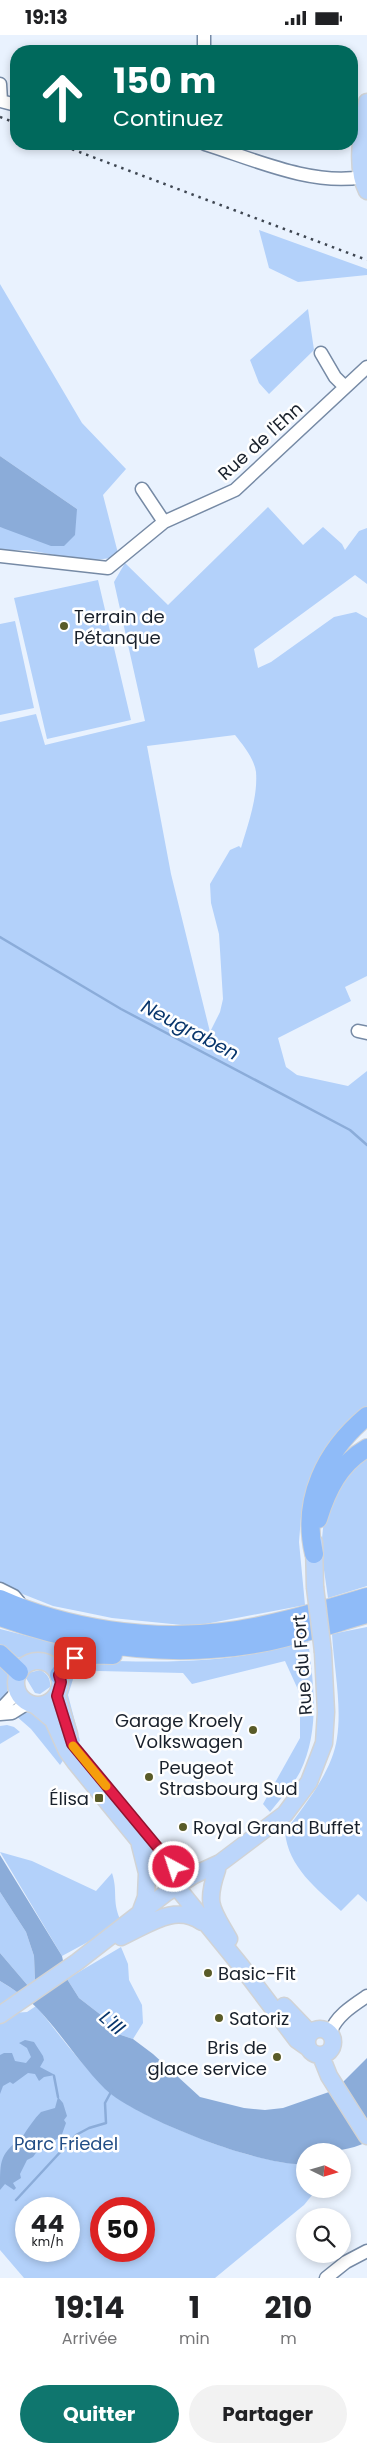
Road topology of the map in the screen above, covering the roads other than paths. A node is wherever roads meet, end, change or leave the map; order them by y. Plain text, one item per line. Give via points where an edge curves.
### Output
1 (0, 84) edge
2 (367, 102) edge
3 (10, 103) edge
4 (224, 150) edge
5 (365, 183) edge
6 (321, 353) dead end
7 (367, 367) edge
8 (345, 387) junction
9 (142, 489) dead end
10 (164, 523) junction
11 (0, 556) edge
12 (367, 1416) edge
13 (367, 1440) edge
14 (367, 1448) edge
15 (314, 1534) junction
16 (314, 1554) junction
17 (0, 1589) edge
18 (367, 1597) edge
19 (0, 1599) edge
20 (24, 1608) junction
21 (367, 1613) edge
22 (0, 1617) edge
23 (150, 1649) junction
24 (0, 1654) edge
25 (19, 1672) junction
26 (59, 1675) junction
27 (57, 1696) junction
28 (27, 1700) junction
29 (0, 1712) edge
30 (138, 1841) junction
31 (219, 1866) junction
32 (188, 1885) junction
33 (139, 1916) junction
34 (207, 1925) junction
35 (117, 1938) junction
36 (230, 1939) junction
37 (77, 1962) junction
38 (367, 1996) edge
39 (5, 2012) edge
40 (330, 2033) junction
41 (309, 2040) junction
42 (321, 2056) junction
43 (367, 2136) edge
44 (367, 2251) edge
45 (326, 2278) edge

1 - 3 street via 1,101
2 - 5 main road via 361,164
4 - 5 street via 311,177
6 - 8 street
7 - 8 street, Rue de l'Ehn
8 - 10 street, Rue de l'Ehn via 235,490
9 - 10 street
10 - 11 street, Rue de l'Ehn via 106,568
12 - 16 highway via 334,1449 318,1481 310,1523
13 - 15 main road, Rue du Fort via 347,1453 329,1476 317,1507
14 - 15 highway via 349,1460 335,1477
15 - 16 main road, Rue du Fort
16 - 31 main road, Rue du Fort, bridge via 323,1652 324,1743 309,1782 285,1814
17 - 20 street via 14,1596
18 - 20 highway via 282,1621 222,1632 182,1635 106,1629
19 - 20 highway
21 - 23 highway via 262,1643 198,1650
22 - 23 highway via 79,1641
23 - 26 highway via 132,1656 84,1655 68,1661
24 - 25 highway
25 - 26 main road via 23,1666 36,1661 50,1664
25 - 28 main road via 16,1685
26 - 27 main road via 61,1682
27 - 28 main road via 48,1703
27 - 32 main road via 72,1744 79,1755
28 - 29 street
28 - 30 main road via 53,1720 67,1751
30 - 32 main road
30 - 33 main road via 147,1873 146,1897
31 - 32 main road, Rue du Fort
31 - 36 main road via 210,1891 211,1904
32 - 33 main road
32 - 34 main road
32 - 35 main road
32 - 36 main road
33 - 37 main road
34 - 35 main road via 183,1914 164,1915
34 - 41 main road via 297,2040
35 - 37 main road
36 - 41 main road
37 - 39 main road
38 - 40 street via 333,2024
40 - 41 main road via 318,2029
40 - 42 main road via 331,2049
41 - 42 main road via 311,2053
42 - 43 main road via 328,2077
44 - 45 street

